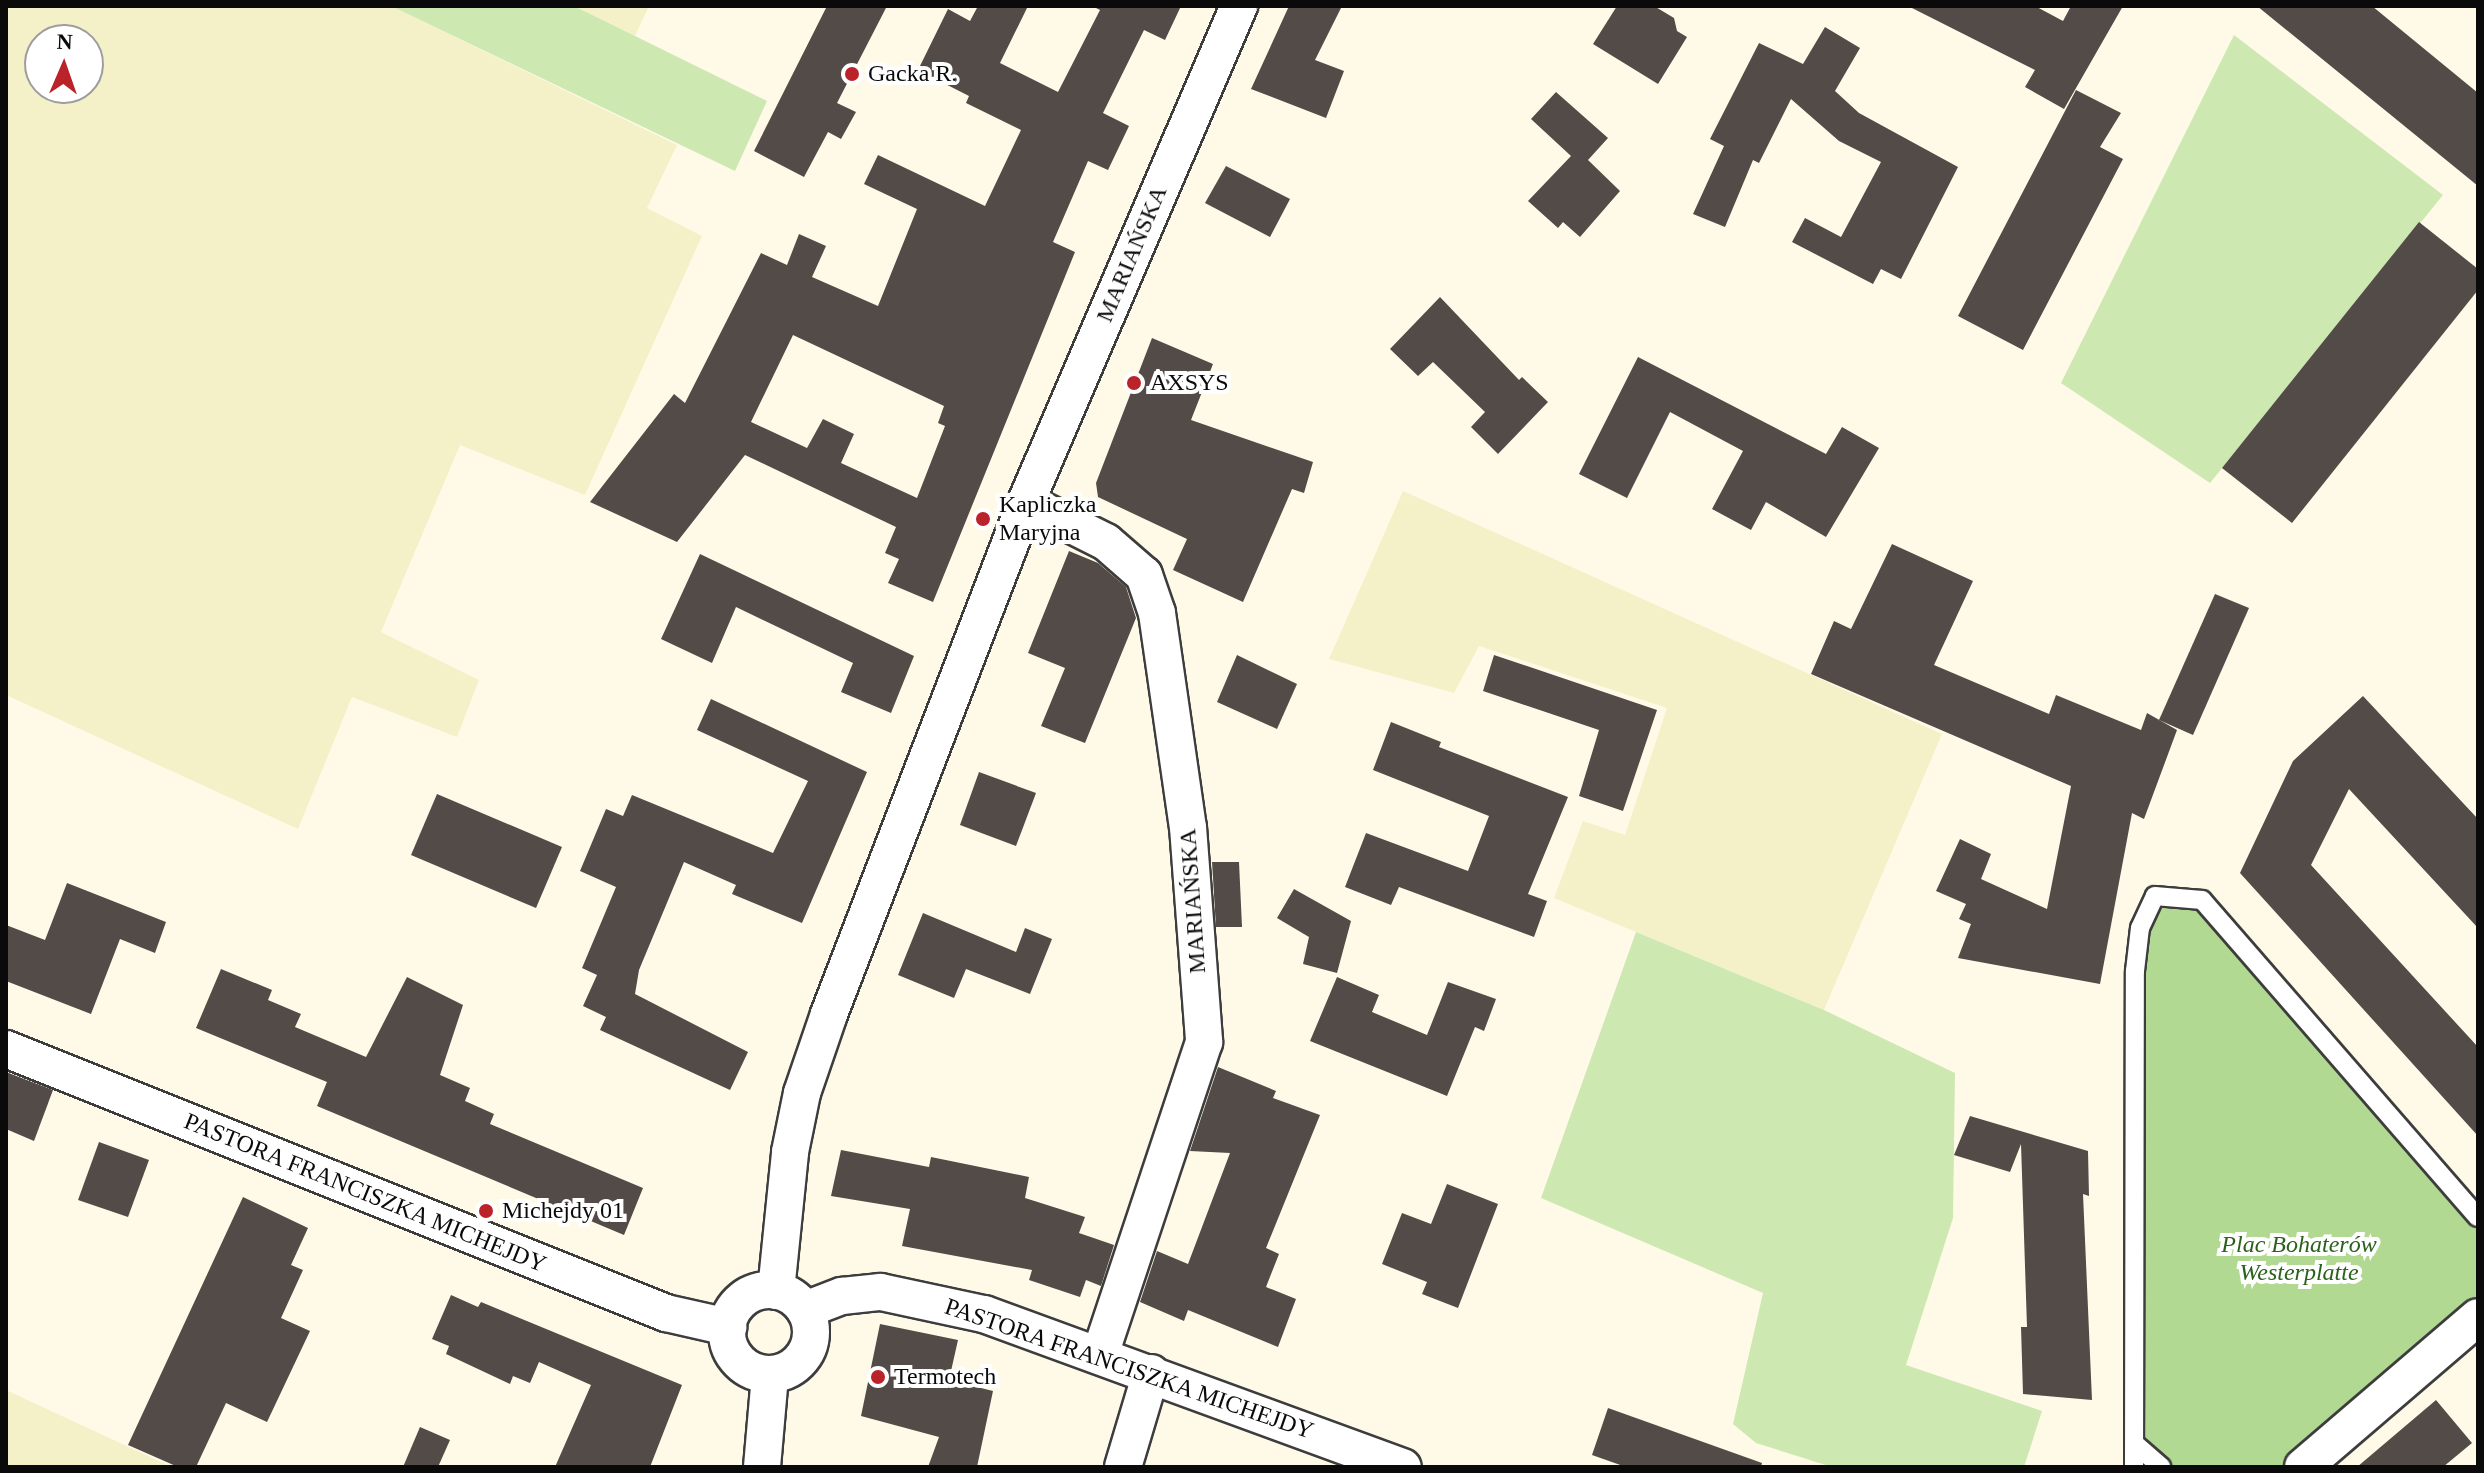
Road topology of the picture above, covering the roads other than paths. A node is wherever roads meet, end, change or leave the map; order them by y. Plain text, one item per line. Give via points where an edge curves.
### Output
1 (1239, 6) edge
2 (1026, 502) junction
3 (6, 1049) edge
4 (2478, 1217) edge
5 (791, 1300) junction
6 (2478, 1317) edge
7 (728, 1327) junction
8 (1100, 1355) junction
9 (1151, 1373) junction
10 (770, 1375) junction
11 (2135, 1444) junction
12 (762, 1467) edge
13 (1123, 1467) edge
14 (1403, 1467) edge
15 (2134, 1467) edge
16 (2161, 1467) edge
17 (2303, 1467) edge

1 - 2 street, MARIAŃSKA
2 - 5 street, MARIAŃSKA via 802,1093
2 - 8 street, MARIAŃSKA via 1106,542 1144,575 1157,613 1188,827 1204,1042
3 - 7 street, PASTORA FRANCISZKA MICHEJDY via 666,1313
4 - 11 lane via 2202,900 2155,896 2140,928 2135,971
5 - 7 street via 748,1296 732,1312
5 - 8 street, PASTORA FRANCISZKA MICHEJDY via 881,1292 908,1296 984,1314
5 - 10 street via 812,1330 808,1349 790,1370
6 - 17 street
7 - 10 street via 735,1357 747,1368
8 - 9 street, PASTORA FRANCISZKA MICHEJDY
9 - 13 street
9 - 14 street, PASTORA FRANCISZKA MICHEJDY
10 - 12 street
11 - 15 lane
11 - 16 lane

